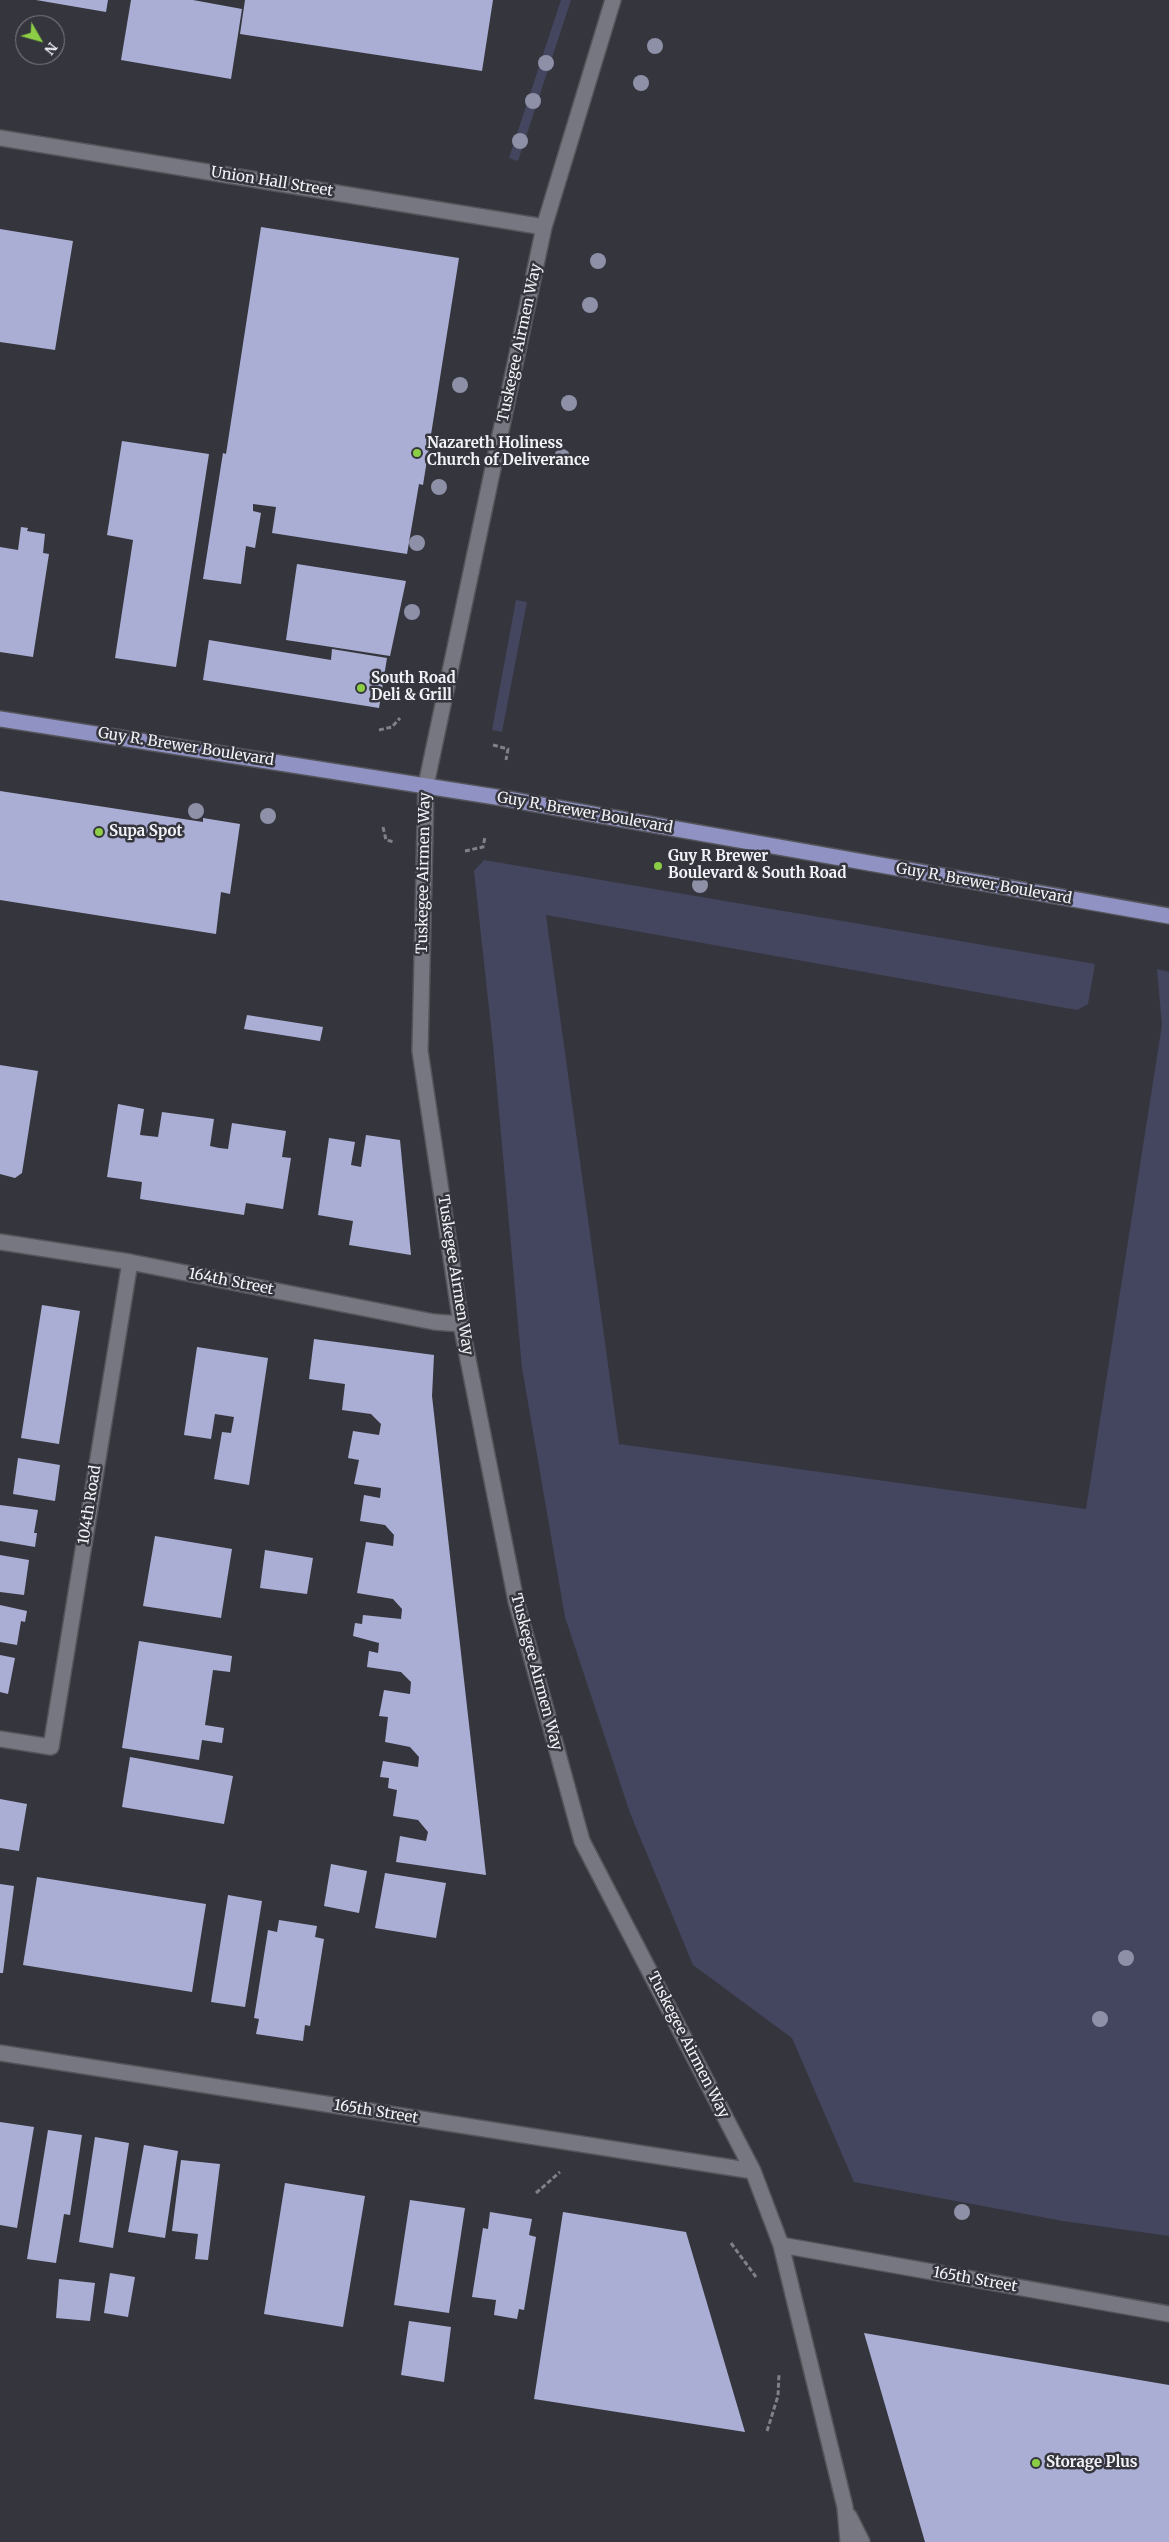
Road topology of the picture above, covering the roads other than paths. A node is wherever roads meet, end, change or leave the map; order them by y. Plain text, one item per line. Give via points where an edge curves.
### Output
1 (613, 0) edge
2 (0, 138) edge
3 (544, 227) junction
4 (0, 718) edge
5 (426, 785) junction
6 (1169, 916) edge
7 (0, 1242) edge
8 (130, 1262) junction
9 (461, 1324) junction
10 (0, 1739) edge
11 (0, 2053) edge
12 (753, 2171) junction
13 (781, 2245) junction
14 (1169, 2314) edge
15 (845, 2507) junction
16 (848, 2542) edge
17 (862, 2542) edge

1 - 3 street, Tuskegee Airmen Way
2 - 3 street, Union Hall Street
3 - 5 street, Tuskegee Airmen Way
4 - 5 main road, Guy R. Brewer Boulevard
5 - 6 main road, Guy R. Brewer Boulevard
5 - 9 street, Tuskegee Airmen Way via 420,1051
7 - 8 street, 164th Street
8 - 9 street, 164th Street via 434,1322
8 - 10 street, 104th Road via 50,1747
9 - 12 street, Tuskegee Airmen Way via 516,1601 582,1841
11 - 12 street, 165th Street
12 - 13 street, Tuskegee Airmen Way
13 - 14 street, 165th Street
13 - 15 street, Tuskegee Airmen Way
15 - 16 street, Tuskegee Airmen Way
15 - 17 street, Tuskegee Airmen Way

